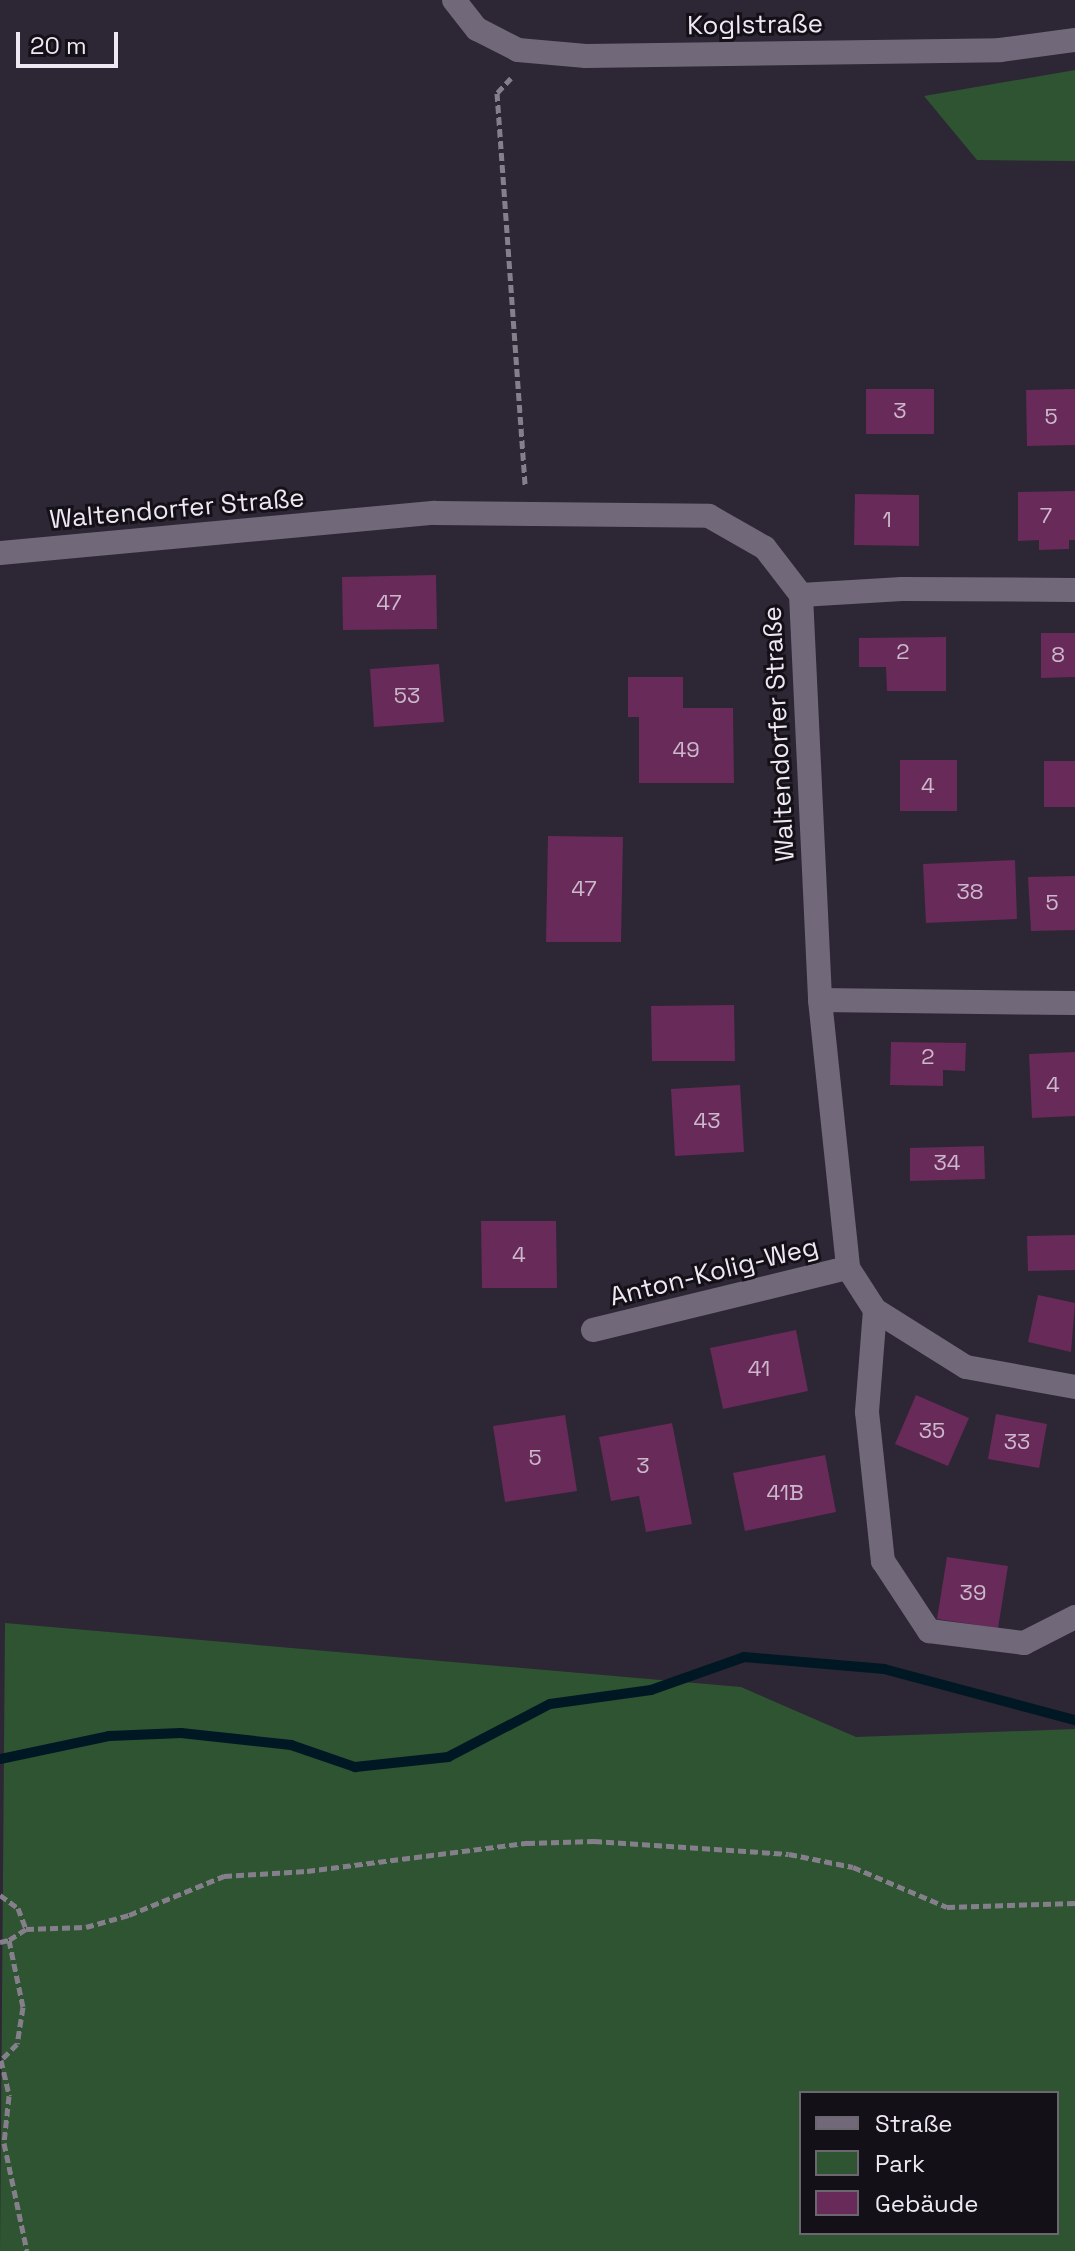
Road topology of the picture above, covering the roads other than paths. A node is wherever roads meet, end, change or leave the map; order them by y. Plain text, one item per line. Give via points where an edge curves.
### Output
1 (454, 0) edge
2 (1075, 40) edge
3 (0, 553) edge
4 (1075, 590) edge
5 (801, 595) junction
6 (820, 1000) junction
7 (1075, 1003) edge
8 (848, 1268) junction
9 (875, 1310) junction
10 (593, 1330) dead end
11 (1075, 1387) edge
12 (1075, 1617) edge

1 - 2 street, Koglstraße via 477,29 518,50 586,56 1000,50
3 - 5 street, Waltendorfer Straße via 435,513 709,516 765,548
4 - 5 street via 902,589
5 - 6 street, Waltendorfer Straße
6 - 7 street
6 - 8 street, Waltendorfer Straße
8 - 9 street, Waltendorfer Straße
8 - 10 street, Anton-Kolig-Weg
9 - 11 street, Waltendorfer Straße via 966,1367
9 - 12 street via 867,1412 883,1561 929,1631 1024,1643

